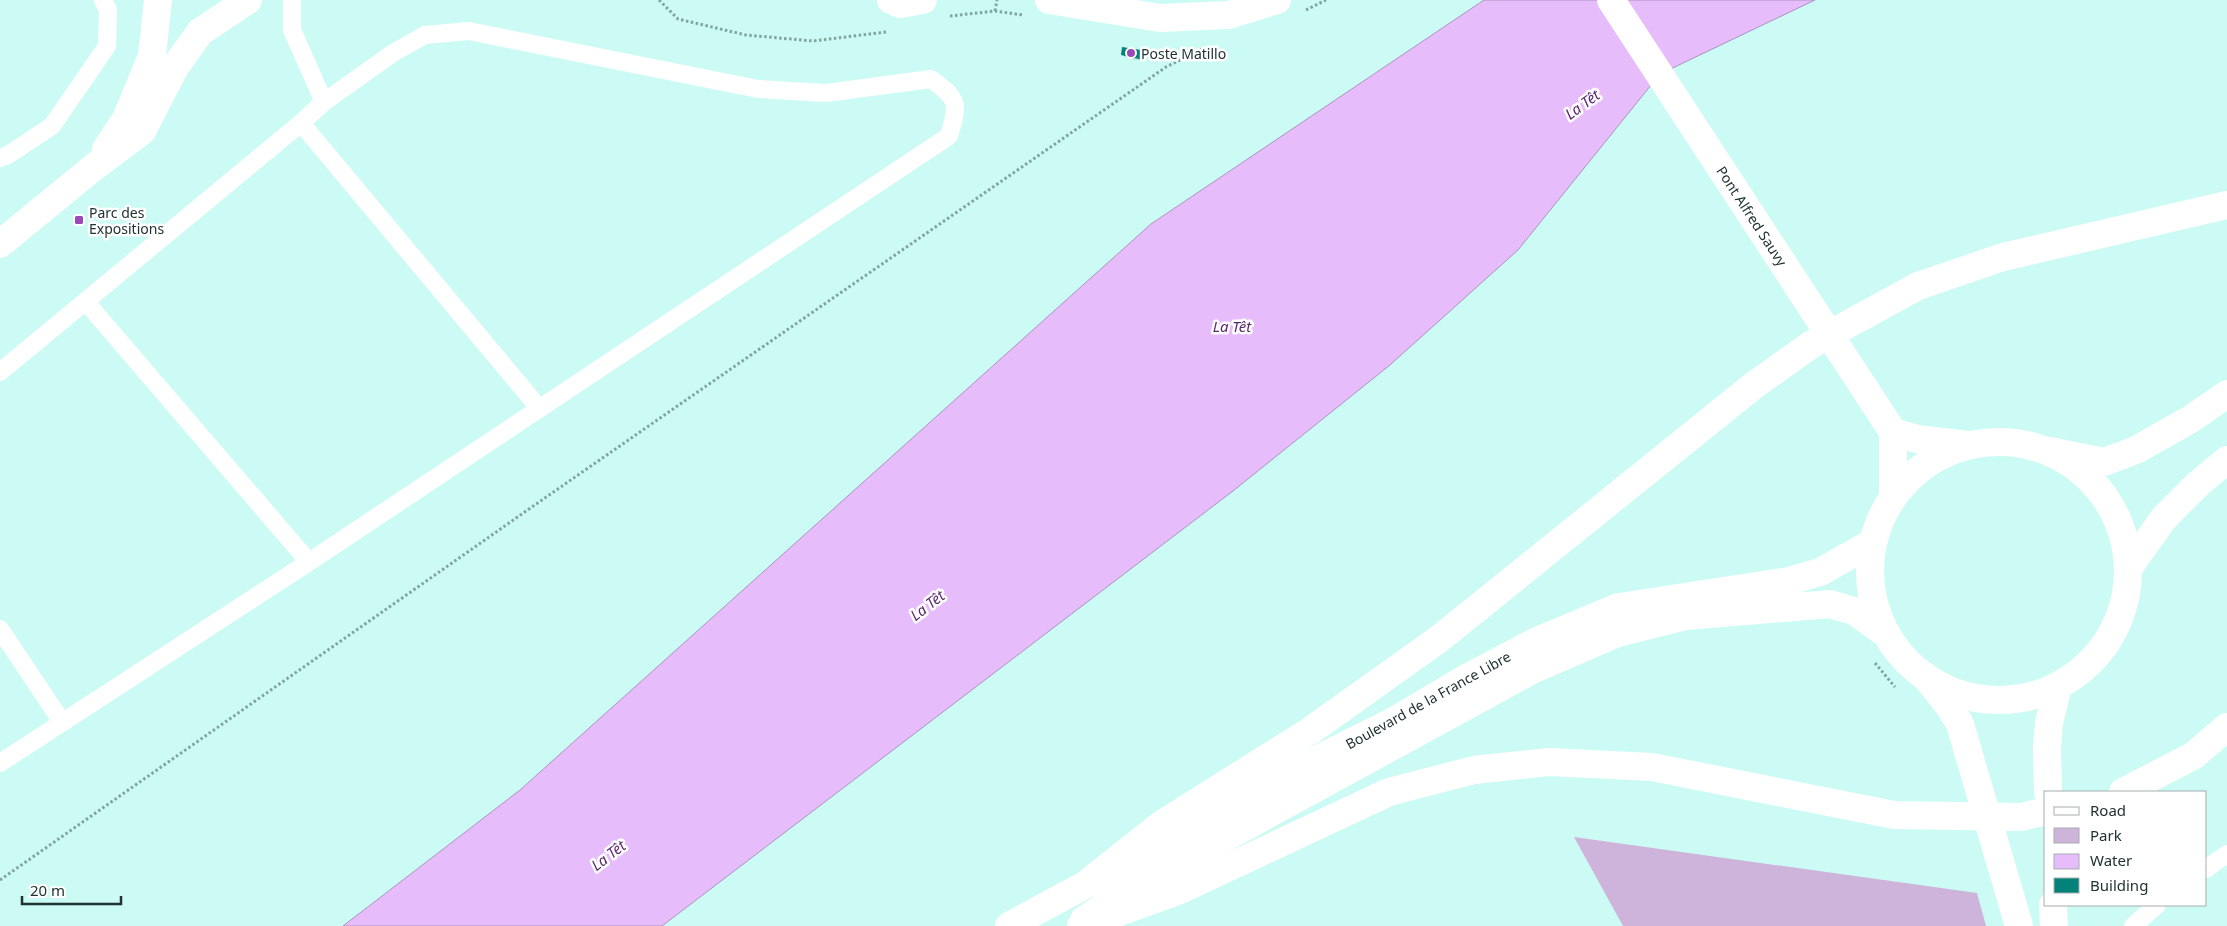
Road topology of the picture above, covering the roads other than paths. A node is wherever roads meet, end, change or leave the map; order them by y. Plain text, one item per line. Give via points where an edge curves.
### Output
1 (103, 0) edge
2 (158, 0) edge
3 (248, 0) edge
4 (292, 0) edge
5 (891, 0) edge
6 (923, 0) edge
7 (1049, 0) edge
8 (1167, 0) edge
9 (1277, 0) edge
10 (1611, 0) edge
11 (1229, 14) junction
12 (324, 102) junction
13 (301, 123) junction
14 (0, 158) edge
15 (94, 167) junction
16 (2227, 205) edge
17 (0, 244) edge
18 (86, 302) junction
19 (0, 372) edge
20 (2227, 394) edge
21 (540, 409) junction
22 (1893, 432) junction
23 (1968, 445) junction
24 (2050, 451) junction
25 (2227, 460) edge
26 (1893, 496) junction
27 (1872, 543) junction
28 (310, 562) junction
29 (2129, 566) junction
30 (0, 629) edge
31 (1886, 634) junction
32 (1924, 676) junction
33 (2058, 686) junction
34 (62, 722) junction
35 (2227, 727) edge
36 (0, 764) edge
37 (2048, 791) edge
38 (2125, 791) edge
39 (2044, 811) edge
40 (2227, 854) edge
41 (2207, 868) edge
42 (1090, 881) junction
43 (2052, 906) edge
44 (2156, 906) edge
45 (1009, 926) edge
46 (1074, 926) edge
47 (1081, 926) edge
48 (2019, 926) edge
49 (2054, 926) edge
50 (2133, 926) edge

1 - 14 lane via 108,10 107,46 52,126
2 - 15 main road via 152,56 126,119
3 - 15 main road via 200,32 175,67 142,131
4 - 12 lane via 292,30
5 - 6 main road via 900,4
7 - 11 main road via 1160,18
8 - 11 main road
9 - 11 main road
10 - 22 main road, Pont Alfred Sauvy
12 - 13 lane
12 - 21 lane via 393,53 425,35 469,31 758,89 826,93 931,79 950,92 956,112 949,136
13 - 18 lane
13 - 21 lane
15 - 17 main road
16 - 42 main road via 2003,257 1918,286 1812,344 1753,386 1439,639 1310,731 1162,824
18 - 19 lane
18 - 28 lane
20 - 24 main road via 2136,450 2104,462
21 - 28 lane
22 - 23 main road via 1916,439
22 - 26 main road
23 - 24 main road via 2009,441
23 - 26 main road via 1939,456 1920,469
24 - 29 main road via 2081,470 2107,497 2123,530
25 - 29 main road via 2164,518
26 - 27 main road via 1880,518
27 - 31 main road via 1869,574 1874,605
27 - 42 main road, Boulevard de la France Libre via 1820,572 1788,581 1619,607 1537,641 1392,722
28 - 34 lane
29 - 33 main road via 2125,603 2111,636 2088,665
30 - 34 lane
31 - 32 main road via 1903,658
31 - 46 main road, Boulevard de la France Libre via 1854,611 1830,604 1686,616 1618,633 1532,670 1115,898
32 - 33 main road via 1956,693 1990,700 2025,698
32 - 48 main road via 1960,724
33 - 37 main road via 2049,723
34 - 36 lane
35 - 38 main road via 2193,756
39 - 47 main road via 2021,817 1894,815 1652,767 1549,762 1474,770 1389,792 1180,890
40 - 41 lane
42 - 45 main road, Boulevard de la France Libre
43 - 49 main road
44 - 50 lane

